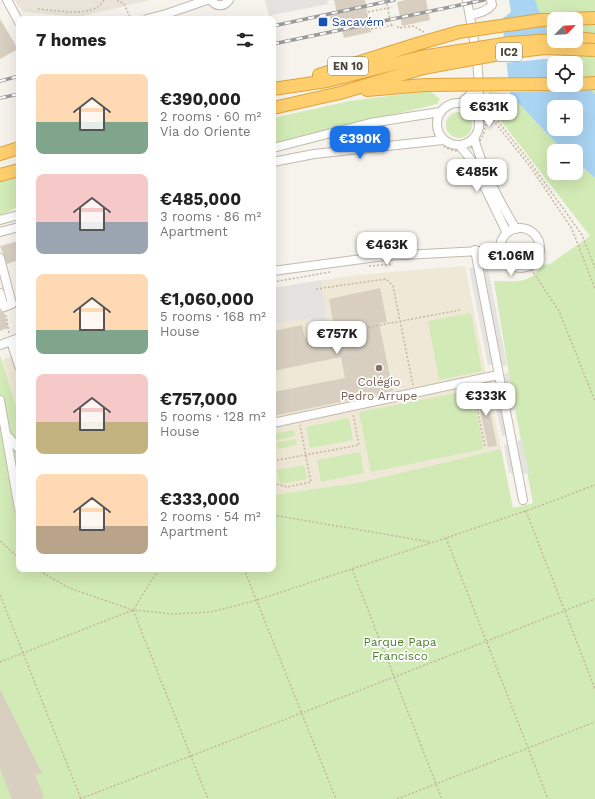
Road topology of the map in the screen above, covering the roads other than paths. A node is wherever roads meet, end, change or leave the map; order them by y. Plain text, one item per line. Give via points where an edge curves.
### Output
1 (7, 0) edge
2 (207, 0) edge
3 (211, 0) edge
4 (229, 0) edge
5 (467, 0) edge
6 (491, 0) edge
7 (470, 15) junction
8 (16, 16) edge
9 (158, 16) edge
10 (583, 18) edge
11 (595, 18) edge
12 (547, 21) edge
13 (583, 39) edge
14 (547, 40) edge
15 (595, 40) edge
16 (595, 50) edge
17 (422, 62) junction
18 (479, 78) junction
19 (595, 83) edge
20 (547, 84) edge
21 (583, 84) edge
22 (276, 89) edge
23 (340, 93) junction
24 (463, 101) junction
25 (276, 107) edge
26 (478, 111) junction
27 (438, 112) junction
28 (441, 141) junction
29 (475, 142) junction
30 (16, 147) edge
31 (276, 147) edge
32 (0, 148) edge
33 (16, 148) edge
34 (462, 148) junction
35 (0, 154) edge
36 (276, 161) edge
37 (16, 169) edge
38 (0, 170) edge
39 (16, 170) edge
40 (0, 175) edge
41 (16, 216) edge
42 (0, 220) edge
43 (16, 228) edge
44 (516, 229) junction
45 (0, 232) edge
46 (507, 233) junction
47 (475, 250) junction
48 (500, 250) junction
49 (0, 258) edge
50 (276, 271) edge
51 (0, 293) edge
52 (15, 339) edge
53 (0, 344) edge
54 (498, 375) junction
55 (0, 400) edge
56 (276, 422) edge
57 (6, 434) junction
58 (16, 446) edge
59 (16, 492) edge
60 (523, 500) dead end

1 - 8 street
2 - 9 street
3 - 4 street via 219,5 226,4
5 - 7 street
6 - 7 street via 492,5 489,9
7 - 18 street
10 - 11 highway
12 - 22 highway, EN 10, bridge via 459,32
13 - 15 highway
14 - 17 highway, IC2, bridge via 510,43
16 - 17 highway, IC2, bridge via 545,48
17 - 22 highway, IC2
17 - 23 highway, IC2
18 - 24 street
18 - 26 street
19 - 21 highway
20 - 23 highway, EN 10, bridge via 425,85
23 - 25 highway, IC2
24 - 26 street
24 - 27 street via 446,106
26 - 29 street via 479,125
27 - 28 street via 436,127
27 - 31 street via 370,123
28 - 34 street
28 - 36 street via 314,154
29 - 34 street
29 - 44 street
30 - 32 highway
33 - 35 highway
34 - 46 street via 472,161
37 - 38 highway
39 - 40 highway
41 - 42 street
43 - 45 street
44 - 46 street
44 - 48 street via 524,229 537,238 539,253 536,260 529,266 514,267 502,257
46 - 48 street
47 - 48 street
47 - 50 street via 384,256
47 - 54 street
49 - 51 street via 12,304 4,307
52 - 53 street
54 - 56 street
54 - 60 street
55 - 57 street
57 - 58 street
57 - 59 street

